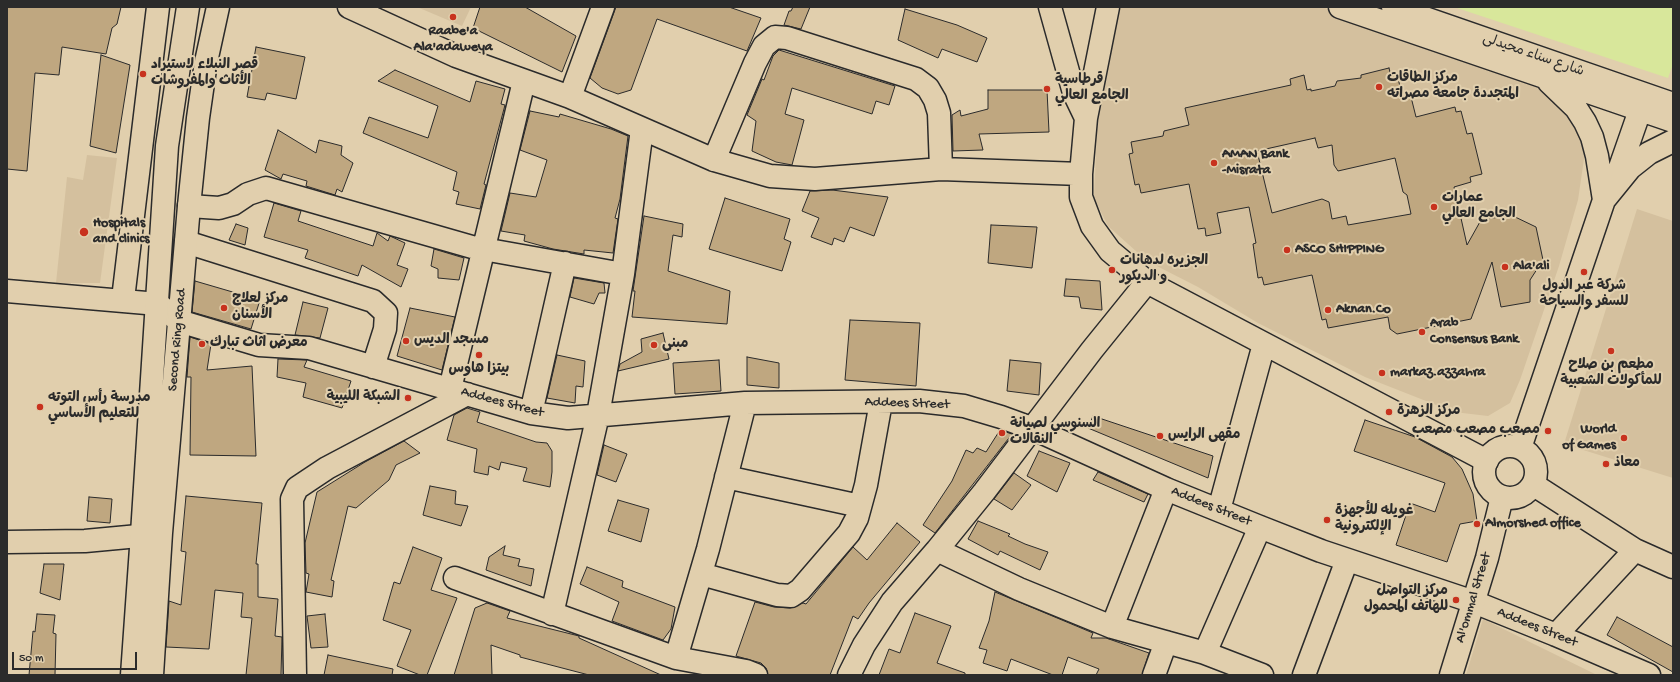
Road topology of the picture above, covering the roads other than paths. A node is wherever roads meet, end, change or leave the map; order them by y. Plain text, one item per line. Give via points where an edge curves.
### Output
1 (158, 7) edge
2 (188, 7) edge
3 (218, 7) edge
4 (349, 7) edge
5 (603, 7) edge
6 (1050, 7) edge
7 (1108, 7) edge
8 (1340, 7) edge
9 (1393, 7) edge
10 (1537, 73) junction
11 (524, 81) junction
12 (570, 97) junction
13 (1635, 100) junction
14 (1673, 104) edge
15 (1086, 118) junction
16 (1673, 121) edge
17 (642, 129) junction
18 (1673, 141) edge
19 (714, 160) junction
20 (941, 170) junction
21 (1081, 174) junction
22 (1606, 189) junction
23 (189, 206) junction
24 (186, 242) junction
25 (484, 249) junction
26 (565, 263) junction
27 (623, 274) junction
28 (1148, 282) junction
29 (7, 290) edge
30 (123, 299) junction
31 (158, 304) junction
32 (179, 321) junction
33 (1264, 344) junction
34 (373, 367) junction
35 (459, 392) junction
36 (881, 402) junction
37 (745, 404) junction
38 (531, 412) junction
39 (598, 415) junction
40 (1034, 429) junction
41 (1520, 448) junction
42 (1487, 461) junction
43 (726, 477) junction
44 (1534, 485) junction
45 (1166, 489) junction
46 (1502, 497) junction
47 (860, 506) junction
48 (1219, 510) junction
49 (1260, 527) junction
50 (152, 534) junction
51 (7, 542) edge
52 (937, 550) junction
53 (1635, 550) junction
54 (1347, 560) junction
55 (1673, 567) edge
56 (701, 574) junction
57 (455, 578) dead end
58 (1474, 602) junction
59 (552, 614) junction
60 (1112, 627) junction
61 (1556, 635) junction
62 (1166, 642) junction
63 (1205, 652) junction
64 (676, 658) junction
65 (132, 675) edge
66 (152, 675) edge
67 (294, 675) edge
68 (756, 675) edge
69 (849, 675) edge
70 (1154, 675) edge
71 (1262, 675) edge
72 (1304, 675) edge
73 (1451, 675) edge
74 (1649, 675) edge

1 - 30 street
2 - 31 street, Second Ring Road via 167,146
3 - 23 street, Second Ring Road via 206,62
4 - 11 street via 456,56
5 - 12 street
6 - 15 street via 1074,93
7 - 15 street
8 - 10 street
9 - 13 street, شارع سناء محيدلى
10 - 13 street
10 - 22 street via 1565,96 1586,122
11 - 12 street
11 - 25 street
12 - 17 street
13 - 14 street, شارع سناء محيدلى
13 - 16 street
13 - 22 street
15 - 21 street
17 - 19 street
17 - 27 street
18 - 22 street via 1640,159
19 - 20 street via 770,176 815,179
19 - 20 street via 764,46 775,37 781,37 916,79 928,88 939,113
20 - 21 street
21 - 28 street via 1081,198 1092,226 1110,251
22 - 41 street
23 - 24 street, Second Ring Road
23 - 25 street via 220,208 266,188 364,218
24 - 32 street, Second Ring Road
24 - 34 street via 373,301 386,313 385,329
25 - 26 street
25 - 35 street
26 - 27 street
26 - 38 street
27 - 39 street
28 - 33 street
28 - 40 street via 1092,350
29 - 30 street
30 - 31 street
31 - 32 street, Addees Street
31 - 50 street, Second Ring Road
32 - 34 street, Addees Street via 260,345 309,348
32 - 50 street, Second Ring Road
33 - 42 street
33 - 48 street
34 - 35 street, Addees Street
35 - 38 street, Addees Street
35 - 67 street via 297,488 292,499
36 - 37 street, Addees Street
36 - 40 street, Addees Street via 919,401 964,406
36 - 47 street
37 - 39 street, Addees Street
37 - 43 street
38 - 39 street, Addees Street via 568,418
39 - 59 street
40 - 45 street, Addees Street
40 - 52 street
41 - 42 street via 1501,448
41 - 44 street via 1535,463 1537,471
42 - 46 street via 1485,480 1492,490
43 - 47 street
43 - 56 street
44 - 46 street via 1517,498
44 - 53 street
45 - 48 street, Addees Street
45 - 60 street
46 - 58 street, Al'ommal Street
47 - 56 street via 849,533 800,590 791,596 778,595
48 - 49 street, Addees Street
49 - 54 street, Addees Street
49 - 63 street
50 - 51 street via 85,541
50 - 65 street, Second Ring Road
50 - 66 street, Second Ring Road
52 - 60 street via 1019,589
52 - 69 street via 892,602 864,644
53 - 55 street
53 - 61 street
54 - 58 street, Addees Street
54 - 72 street
56 - 64 street
57 - 59 street
58 - 61 street, Addees Street
58 - 73 street, Al'ommal Street
59 - 64 street
60 - 62 street
61 - 74 street, Addees Street
62 - 63 street
62 - 70 street
63 - 71 street
64 - 68 street

